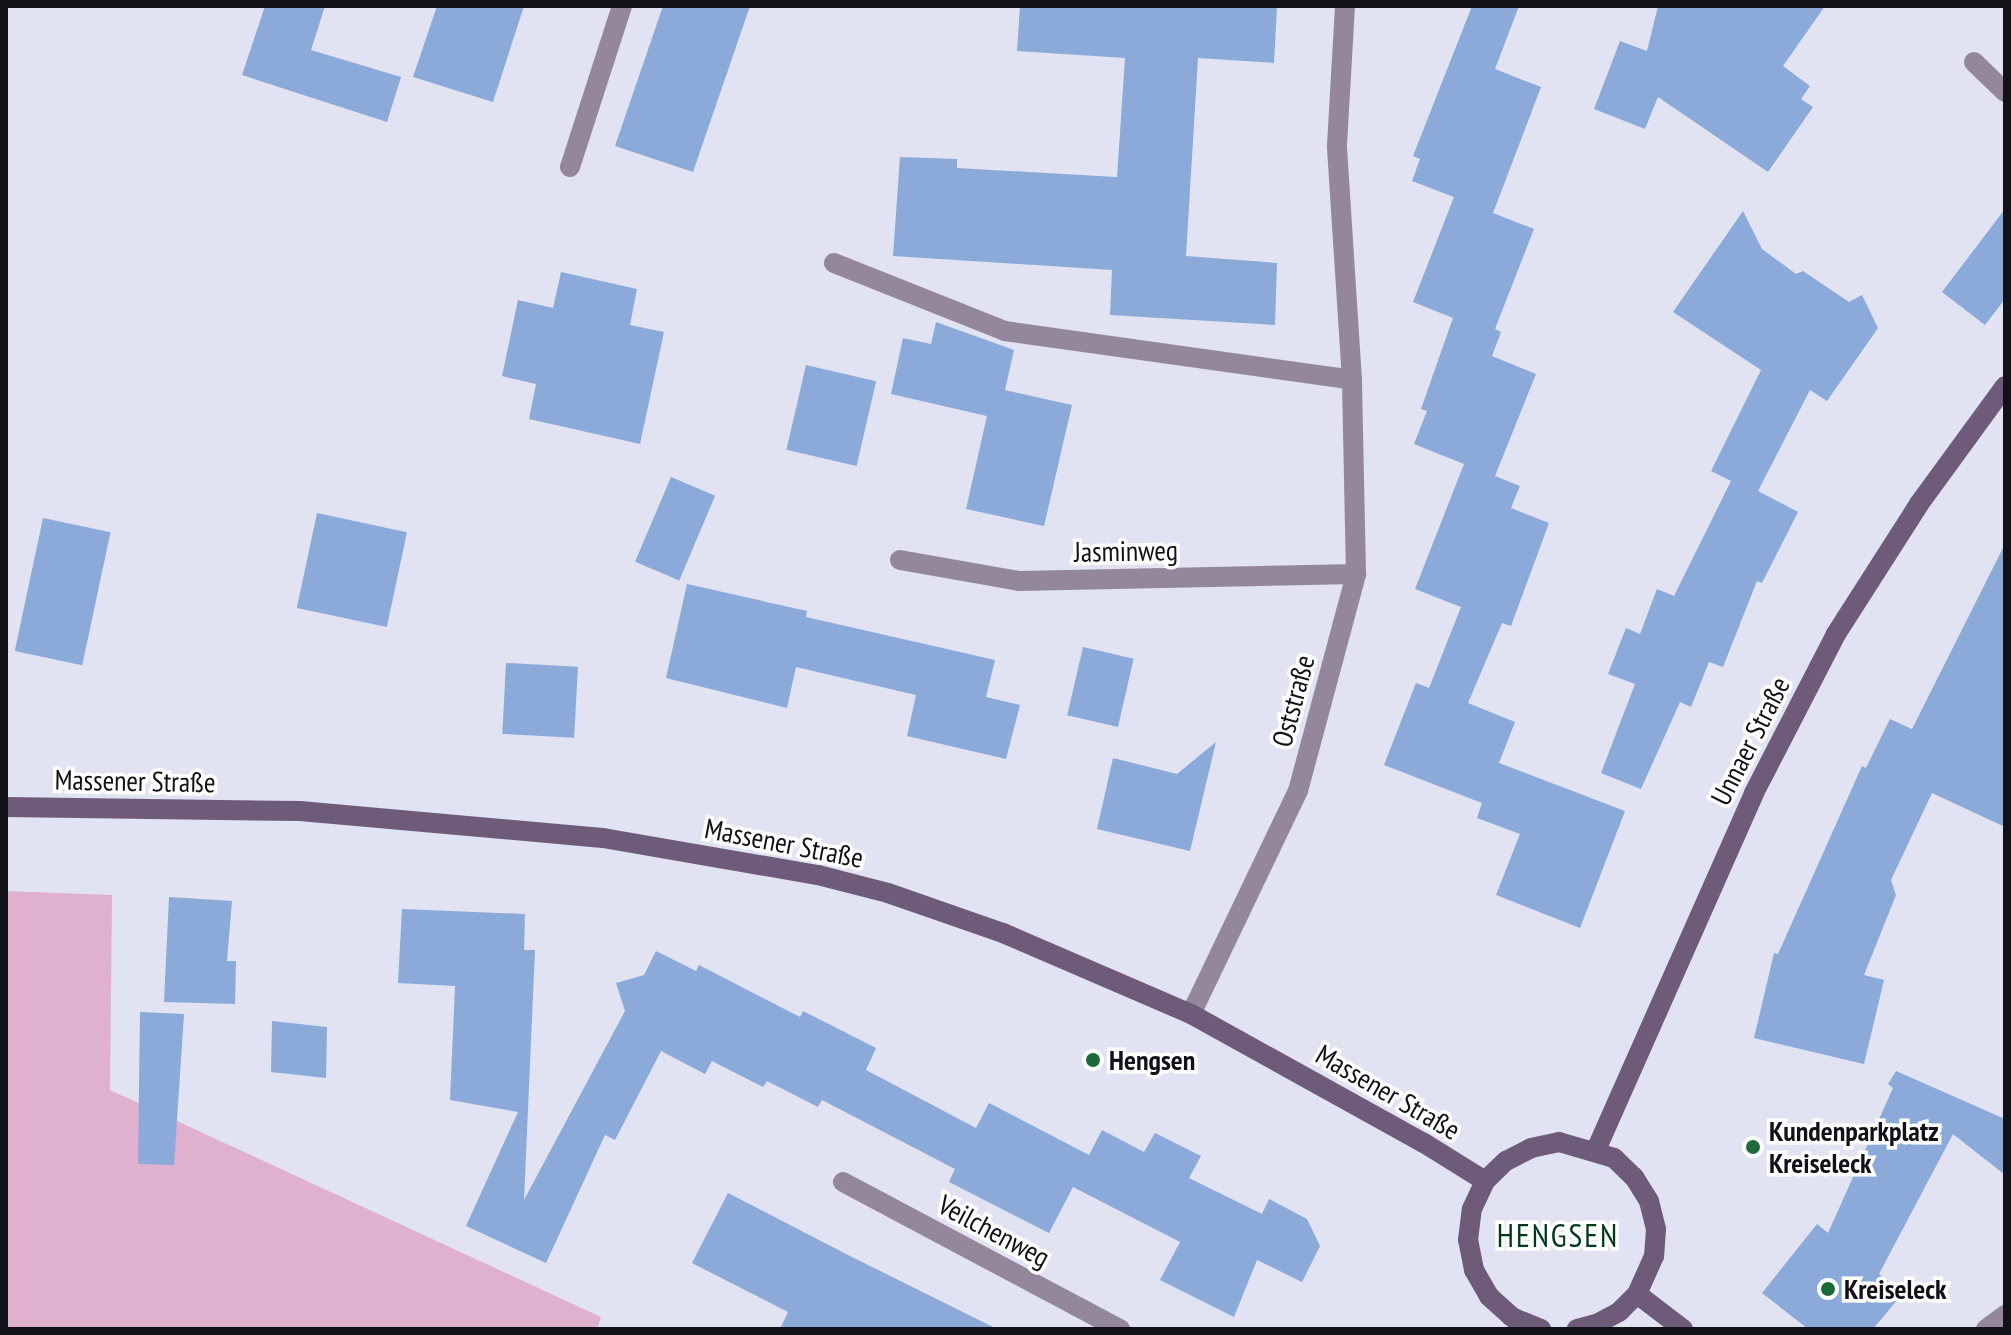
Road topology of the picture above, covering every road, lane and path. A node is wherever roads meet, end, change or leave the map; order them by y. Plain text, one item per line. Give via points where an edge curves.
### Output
1 (622, 6) edge
2 (1345, 6) edge
3 (1974, 62) dead end
4 (2005, 92) edge
5 (570, 167) dead end
6 (834, 263) dead end
7 (1352, 380) junction
8 (2005, 386) edge
9 (900, 560) dead end
10 (1356, 574) junction
11 (6, 807) edge
12 (1191, 1014) junction
13 (1596, 1150) junction
14 (1485, 1181) junction
15 (843, 1182) dead end
16 (1637, 1294) junction
17 (2005, 1315) edge
18 (1120, 1329) edge
19 (1541, 1329) edge
20 (1577, 1329) edge
21 (1683, 1329) edge
22 (1986, 1329) edge

1 - 5 street
2 - 7 street, Oststraße via 1337,145
3 - 4 street
6 - 7 street via 1005,331
7 - 10 street, Oststraße
8 - 13 main road, Unnaer Straße via 1919,504 1836,634 1754,793
9 - 10 street, Jasminweg via 1019,581
10 - 12 street, Oststraße via 1298,791
11 - 12 main road, Massener Straße via 315,813 603,838 818,875 1003,933
12 - 14 main road, Massener Straße
13 - 14 main road via 1559,1142 1531,1148 1506,1161
13 - 16 main road via 1634,1177 1649,1201 1656,1229 1654,1256
14 - 19 main road via 1472,1209 1468,1240 1474,1270 1489,1296 1512,1317
15 - 18 street, Veilchenweg
16 - 20 main road via 1619,1312
16 - 21 main road
17 - 22 street

